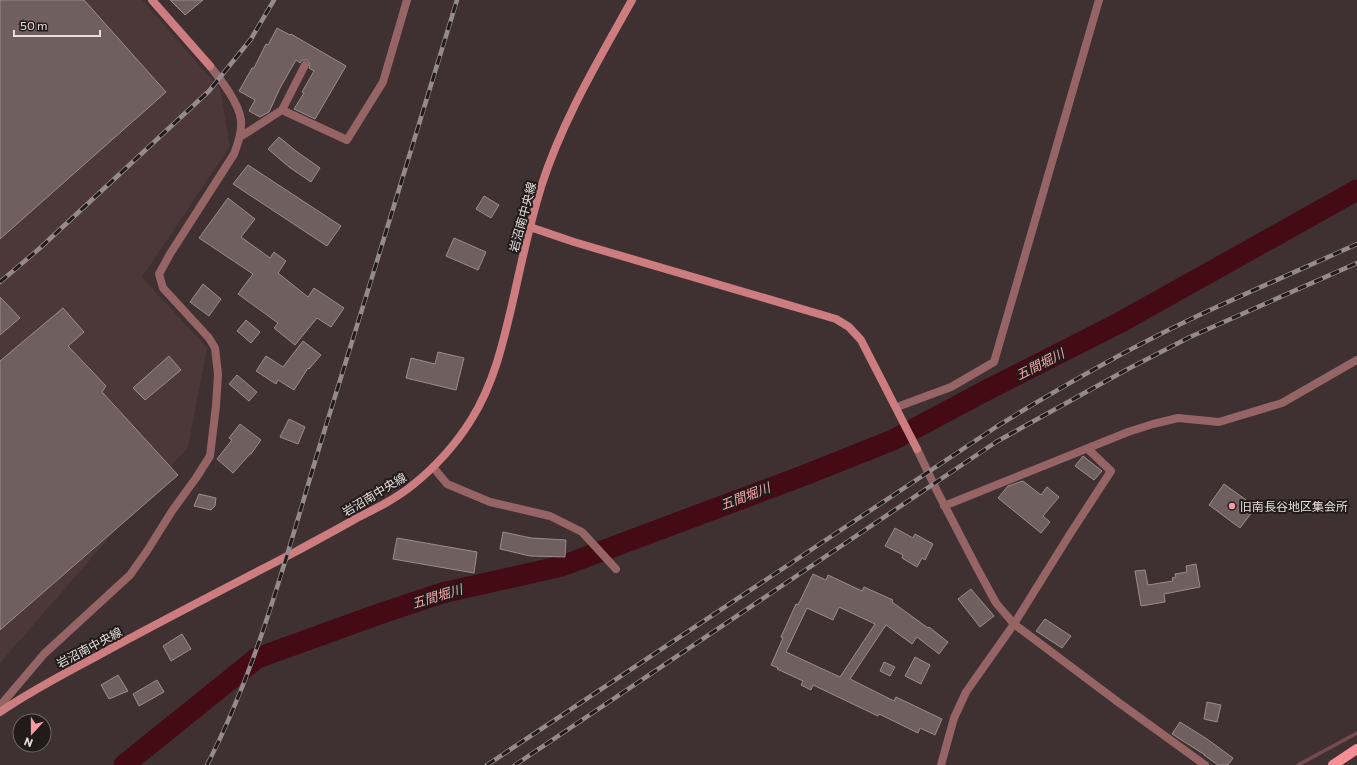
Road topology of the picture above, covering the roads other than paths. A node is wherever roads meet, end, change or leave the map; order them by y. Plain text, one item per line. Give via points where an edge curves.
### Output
1 (152, 0) edge
2 (407, 0) edge
3 (632, 0) edge
4 (1099, 0) edge
5 (305, 65) dead end
6 (282, 110) junction
7 (240, 137) junction
8 (530, 227) junction
9 (1357, 360) edge
10 (897, 407) junction
11 (1088, 449) junction
12 (433, 467) junction
13 (944, 506) junction
14 (616, 569) dead end
15 (1014, 624) junction
16 (0, 706) edge
17 (0, 712) edge
18 (1357, 749) edge
19 (941, 765) edge
20 (1205, 765) edge
21 (1333, 765) edge

1 - 7 street via 210,66 233,99 241,120
2 - 6 street via 383,82 347,140
3 - 8 street, 岩沼南中央線 via 559,138
4 - 10 street via 994,362 951,387
5 - 6 street
6 - 7 street
7 - 16 street via 234,154 159,274 164,288 215,348 218,374 210,456 130,575 44,654
8 - 10 street via 836,319 861,340
8 - 12 street, 岩沼南中央線 via 494,374 471,420 455,443
9 - 11 street via 1270,408 1219,422 1178,418 1146,426
10 - 13 street
11 - 13 street
11 - 15 street via 1112,471
12 - 14 street via 446,484 490,502 550,516 582,532
12 - 17 street, 岩沼南中央線 via 412,486 385,504 165,619 38,688
13 - 15 street via 996,603
15 - 19 street via 959,705
15 - 20 street
18 - 21 main road

